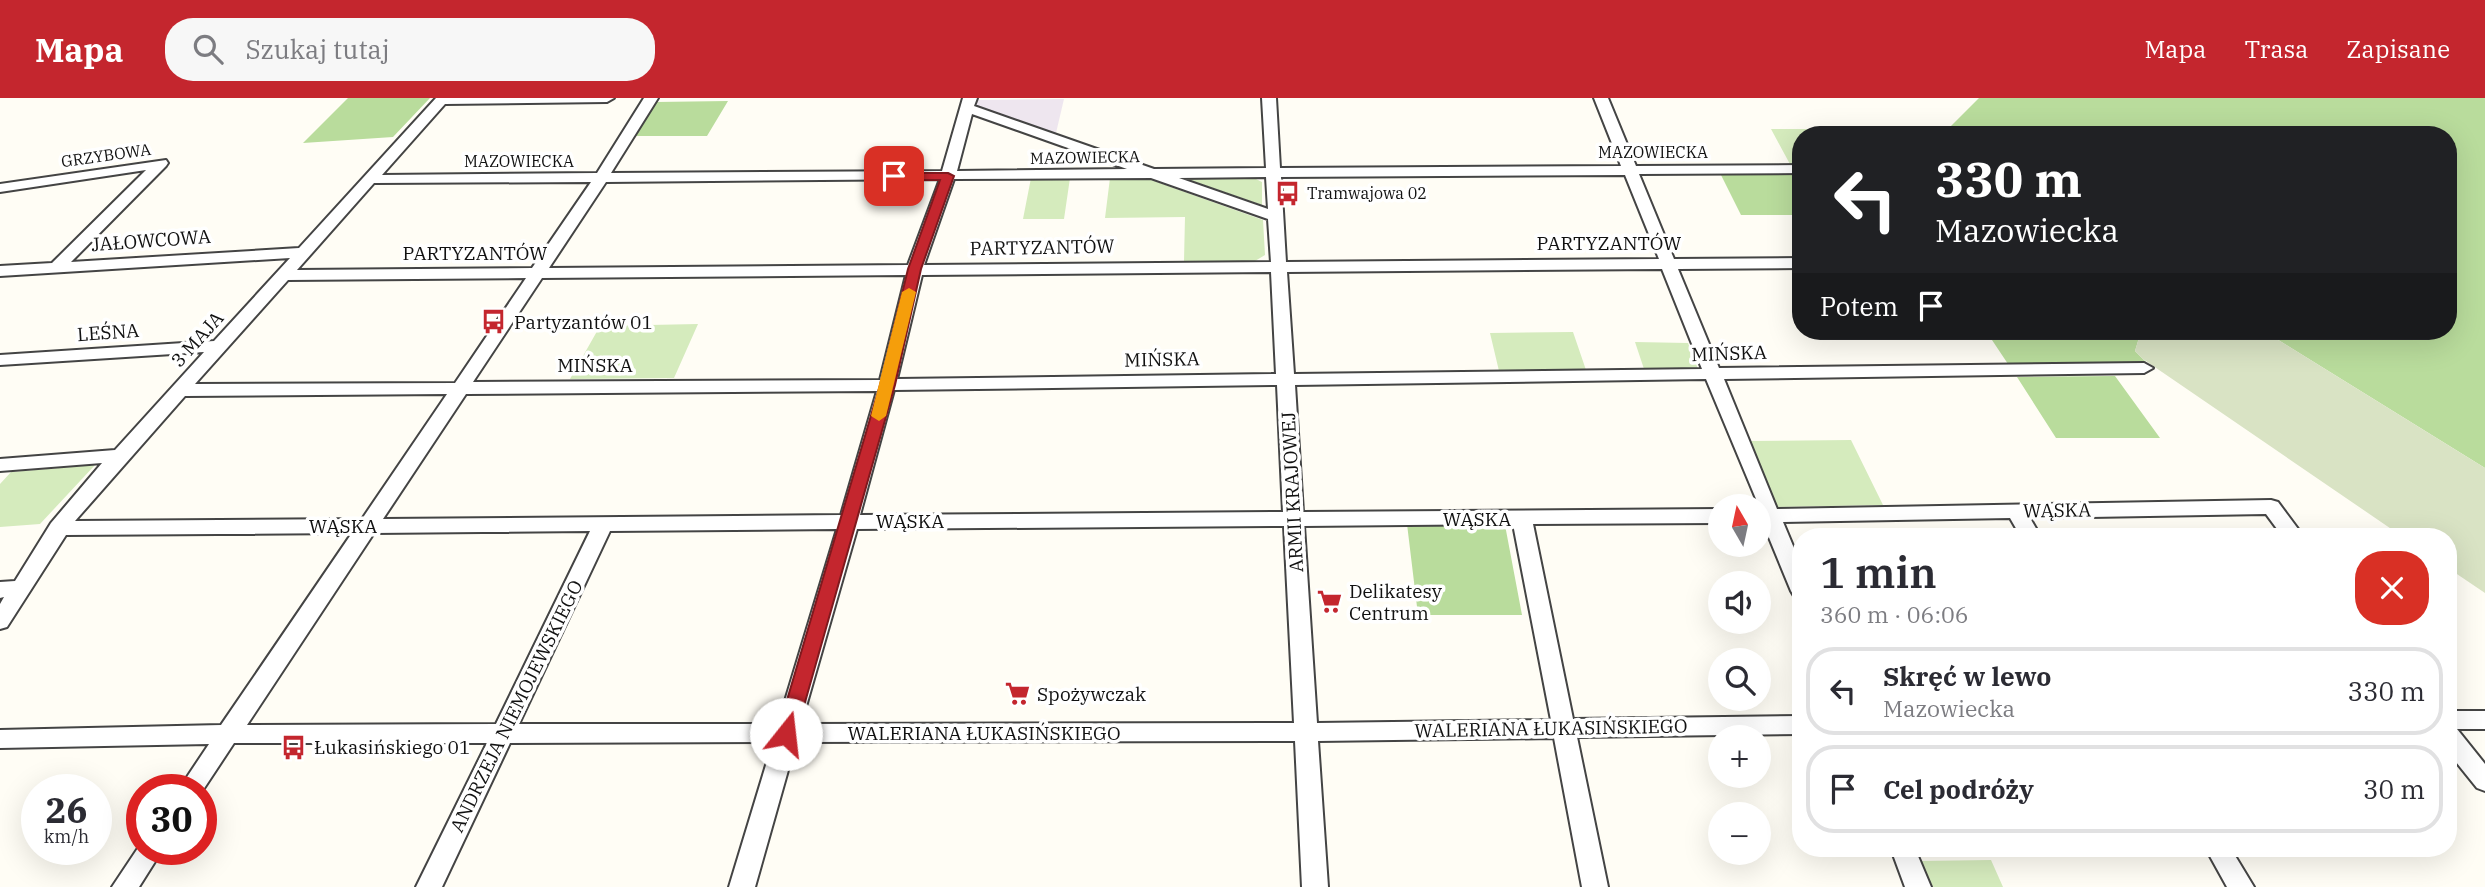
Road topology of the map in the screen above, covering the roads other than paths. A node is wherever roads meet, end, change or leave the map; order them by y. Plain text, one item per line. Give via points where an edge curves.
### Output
1 (607, 98) edge
2 (651, 98) edge
3 (1269, 98) edge
4 (1601, 98) edge
5 (442, 99) edge
6 (969, 103) edge
7 (1629, 169) junction
8 (1792, 169) edge
9 (1274, 173) junction
10 (1151, 174) junction
11 (948, 176) junction
12 (601, 178) junction
13 (370, 179) junction
14 (0, 188) edge
15 (1276, 217) junction
16 (304, 252) junction
17 (1792, 262) edge
18 (1666, 264) junction
19 (1279, 265) junction
20 (57, 267) junction
21 (915, 269) junction
22 (0, 271) edge
23 (537, 274) junction
24 (283, 275) junction
25 (219, 345) junction
26 (0, 360) edge
27 (2144, 368) dead end
28 (1714, 375) junction
29 (1287, 378) junction
30 (887, 385) junction
31 (461, 386) junction
32 (180, 390) junction
33 (119, 456) junction
34 (0, 465) edge
35 (1757, 494) edge
36 (2015, 511) junction
37 (1708, 516) edge
38 (1771, 516) edge
39 (1522, 518) junction
40 (1293, 519) junction
41 (849, 521) junction
42 (603, 525) junction
43 (366, 526) junction
44 (58, 528) junction
45 (1771, 528) edge
46 (2025, 528) edge
47 (2287, 528) edge
48 (1792, 572) edge
49 (23, 588) junction
50 (0, 590) edge
51 (0, 621) edge
52 (2457, 720) edge
53 (2485, 720) edge
54 (1792, 725) edge
55 (1562, 727) junction
56 (1306, 732) junction
57 (228, 734) junction
58 (786, 734) junction
59 (501, 735) junction
60 (0, 739) edge
61 (2457, 746) edge
62 (201, 774) edge
63 (2485, 781) edge
64 (1906, 857) edge
65 (2223, 857) edge
66 (140, 865) edge
67 (125, 887) edge
68 (429, 887) edge
69 (743, 887) edge
70 (1315, 887) edge
71 (1595, 887) edge
72 (1918, 887) edge
73 (2241, 887) edge

1 - 5 street
2 - 12 street
3 - 9 street, ARMII KRAJOWEJ
4 - 7 street
5 - 13 street, 3 MAJA
6 - 10 street
6 - 11 street
7 - 8 street, MAZOWIECKA
7 - 9 street, MAZOWIECKA
7 - 18 street
9 - 10 street, MAZOWIECKA
9 - 15 street, ARMII KRAJOWEJ
10 - 11 street, MAZOWIECKA
10 - 15 street
11 - 12 street, MAZOWIECKA
11 - 21 street
12 - 13 street, MAZOWIECKA
12 - 23 street
13 - 16 street, 3 MAJA
14 - 20 street, GRZYBOWA via 161,163
15 - 19 street, ARMII KRAJOWEJ
16 - 20 street, JAŁOWCOWA
16 - 24 street, 3 MAJA
17 - 18 street, PARTYZANTÓW
18 - 19 street, PARTYZANTÓW
18 - 28 street
19 - 21 street, PARTYZANTÓW
19 - 29 street, ARMII KRAJOWEJ
20 - 22 street, JAŁOWCOWA
21 - 23 street, PARTYZANTÓW
21 - 30 street
23 - 24 street, PARTYZANTÓW
23 - 31 street
24 - 25 street, 3 MAJA
25 - 26 street, LEŚNA
25 - 32 street, 3 MAJA
27 - 28 street, MIŃSKA
28 - 29 street, MIŃSKA
28 - 35 street
29 - 30 street, MIŃSKA
29 - 40 street, ARMII KRAJOWEJ
30 - 31 street, MIŃSKA
30 - 41 street
31 - 32 street, MIŃSKA
31 - 43 street
32 - 33 street, 3 MAJA
33 - 34 street
33 - 44 street, 3 MAJA
36 - 38 street, WĄSKA
36 - 46 street
36 - 47 street, WĄSKA via 2271,507
37 - 39 street, WĄSKA
39 - 40 street, WĄSKA
39 - 55 street
40 - 41 street, WĄSKA
40 - 56 street, ARMII KRAJOWEJ
41 - 42 street, WĄSKA
41 - 58 street
42 - 43 street, WĄSKA
42 - 59 street, ANDRZEJA NIEMOJEWSKIEGO
43 - 44 street, WĄSKA
43 - 57 street
44 - 49 street, 3 MAJA
45 - 48 street
49 - 50 street
49 - 51 street, 3 MAJA
52 - 53 street
54 - 55 street, WALERIANA ŁUKASIŃSKIEGO
55 - 56 street, WALERIANA ŁUKASIŃSKIEGO
55 - 71 street
56 - 58 street, WALERIANA ŁUKASIŃSKIEGO
56 - 70 street, ARMII KRAJOWEJ
57 - 59 street, WALERIANA ŁUKASIŃSKIEGO
57 - 60 street, WALERIANA ŁUKASIŃSKIEGO
57 - 62 street
58 - 59 street, WALERIANA ŁUKASIŃSKIEGO
58 - 69 street
59 - 68 street, ANDRZEJA NIEMOJEWSKIEGO
61 - 63 street
64 - 72 street
65 - 73 street
66 - 67 street

